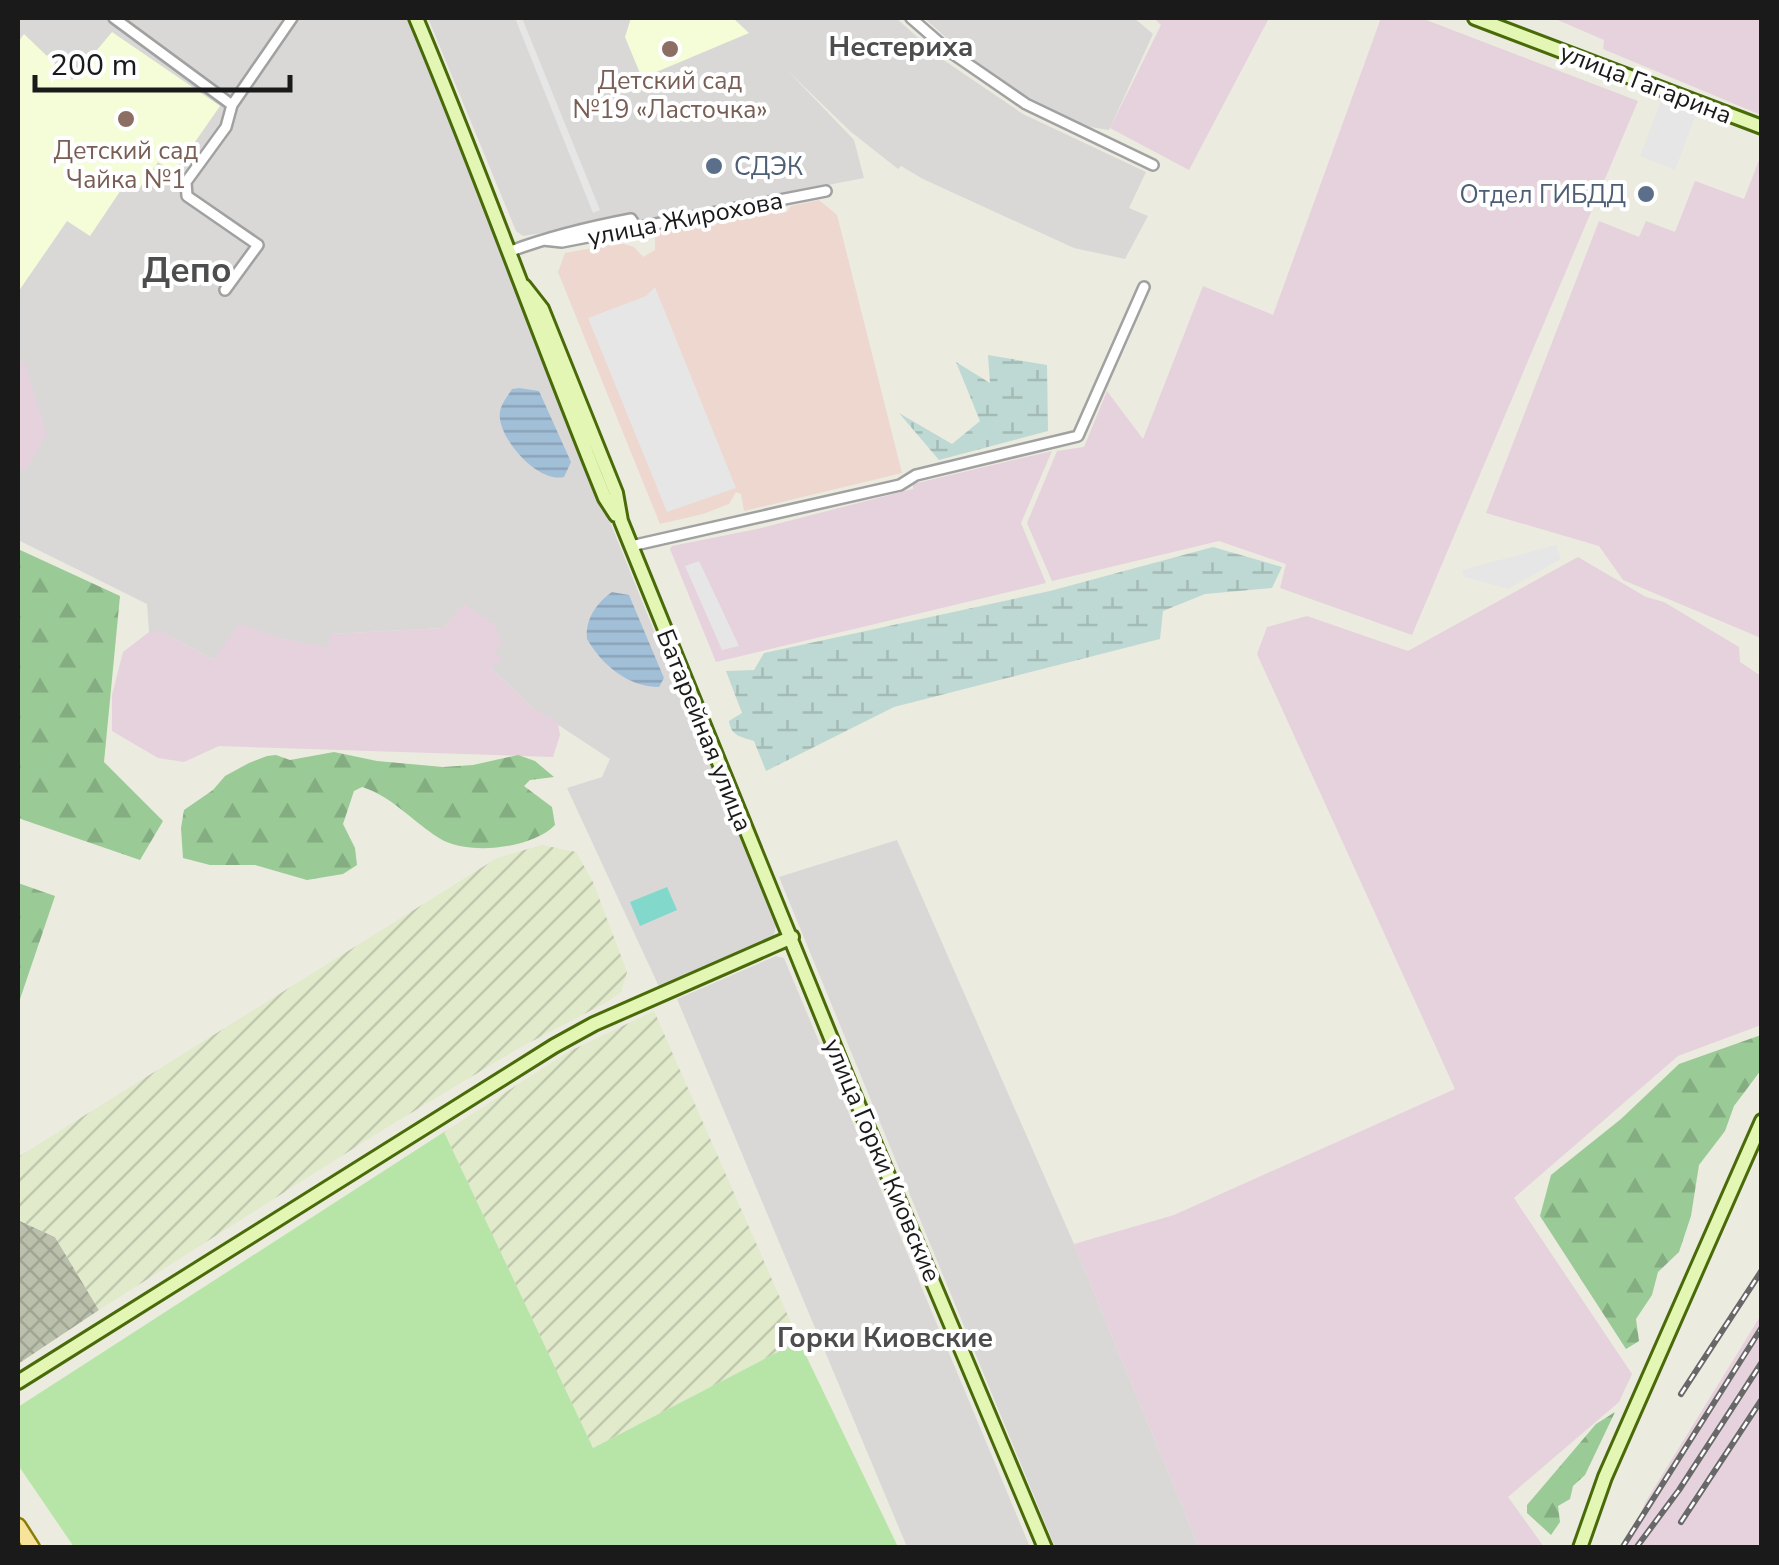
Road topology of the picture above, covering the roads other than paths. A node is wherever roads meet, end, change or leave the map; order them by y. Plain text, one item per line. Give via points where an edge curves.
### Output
1 (114, 18) edge
2 (292, 18) edge
3 (416, 18) edge
4 (911, 18) edge
5 (1475, 18) edge
6 (232, 105) junction
7 (1762, 127) edge
8 (1153, 165) dead end
9 (826, 192) dead end
10 (511, 251) junction
11 (1144, 287) dead end
12 (225, 290) dead end
13 (630, 546) junction
14 (792, 938) junction
15 (1762, 1120) edge
16 (18, 1382) edge
17 (18, 1526) edge
18 (32, 1548) edge
19 (1045, 1548) edge
20 (1580, 1548) edge

1 - 6 street
2 - 6 street
3 - 10 street, Батарейная улица
4 - 8 street via 1026,104
5 - 7 street, улица Гагарина
6 - 12 street via 226,127 186,182 188,196 258,245
9 - 10 street, улица Жирохова via 560,232
10 - 13 street, Батарейная улица via 530,315
11 - 13 street via 1078,436 916,475 900,485
13 - 14 street, Батарейная улица
14 - 16 street via 554,1046
14 - 19 street, улица Горки Киовские
15 - 20 street
17 - 18 main road

